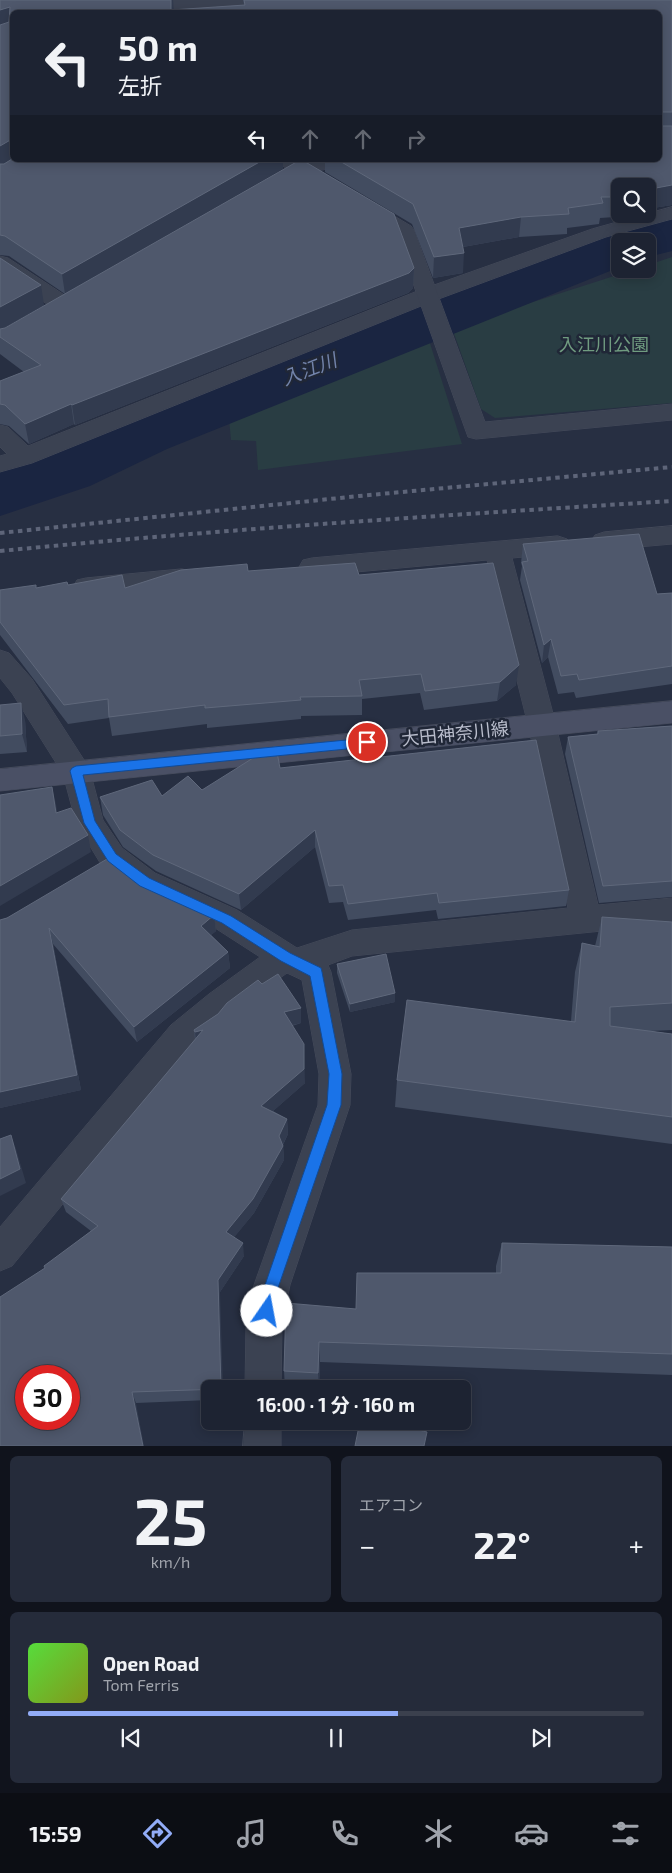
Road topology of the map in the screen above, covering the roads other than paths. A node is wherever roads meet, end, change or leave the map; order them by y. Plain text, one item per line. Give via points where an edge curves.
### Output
1 (118, 6) edge
2 (337, 6) edge
3 (314, 10) edge
4 (322, 162) edge
5 (294, 164) edge
6 (259, 193) edge
7 (672, 213) edge
8 (0, 263) edge
9 (429, 297) junction
10 (64, 305) edge
11 (672, 412) edge
12 (0, 433) edge
13 (24, 457) junction
14 (0, 464) edge
15 (672, 535) edge
16 (497, 551) junction
17 (288, 569) edge
18 (209, 576) edge
19 (60, 589) edge
20 (0, 660) edge
21 (672, 712) edge
22 (542, 725) junction
23 (76, 771) junction
24 (0, 780) edge
25 (672, 911) edge
26 (586, 920) junction
27 (290, 959) junction
28 (0, 1254) edge
29 (263, 1380) edge
30 (263, 1430) edge
31 (262, 1446) edge

1 - 2 street
2 - 3 street
4 - 5 street
5 - 6 street
5 - 9 street via 404,230
7 - 9 street via 600,232
8 - 10 street
9 - 11 street via 476,431
9 - 13 street
12 - 13 street
13 - 14 street
15 - 16 street
16 - 17 street
16 - 22 street
18 - 19 street
20 - 23 street via 22,686
21 - 22 main road, 大田神奈川線
22 - 23 main road, 大田神奈川線
22 - 26 street
23 - 24 main road, 大田神奈川線
23 - 27 street via 100,864 226,919
25 - 26 street
26 - 27 street via 352,943
27 - 28 street via 220,1004 182,1035
27 - 29 street via 316,972 335,1074 334,1105 272,1285 264,1324
30 - 31 street

